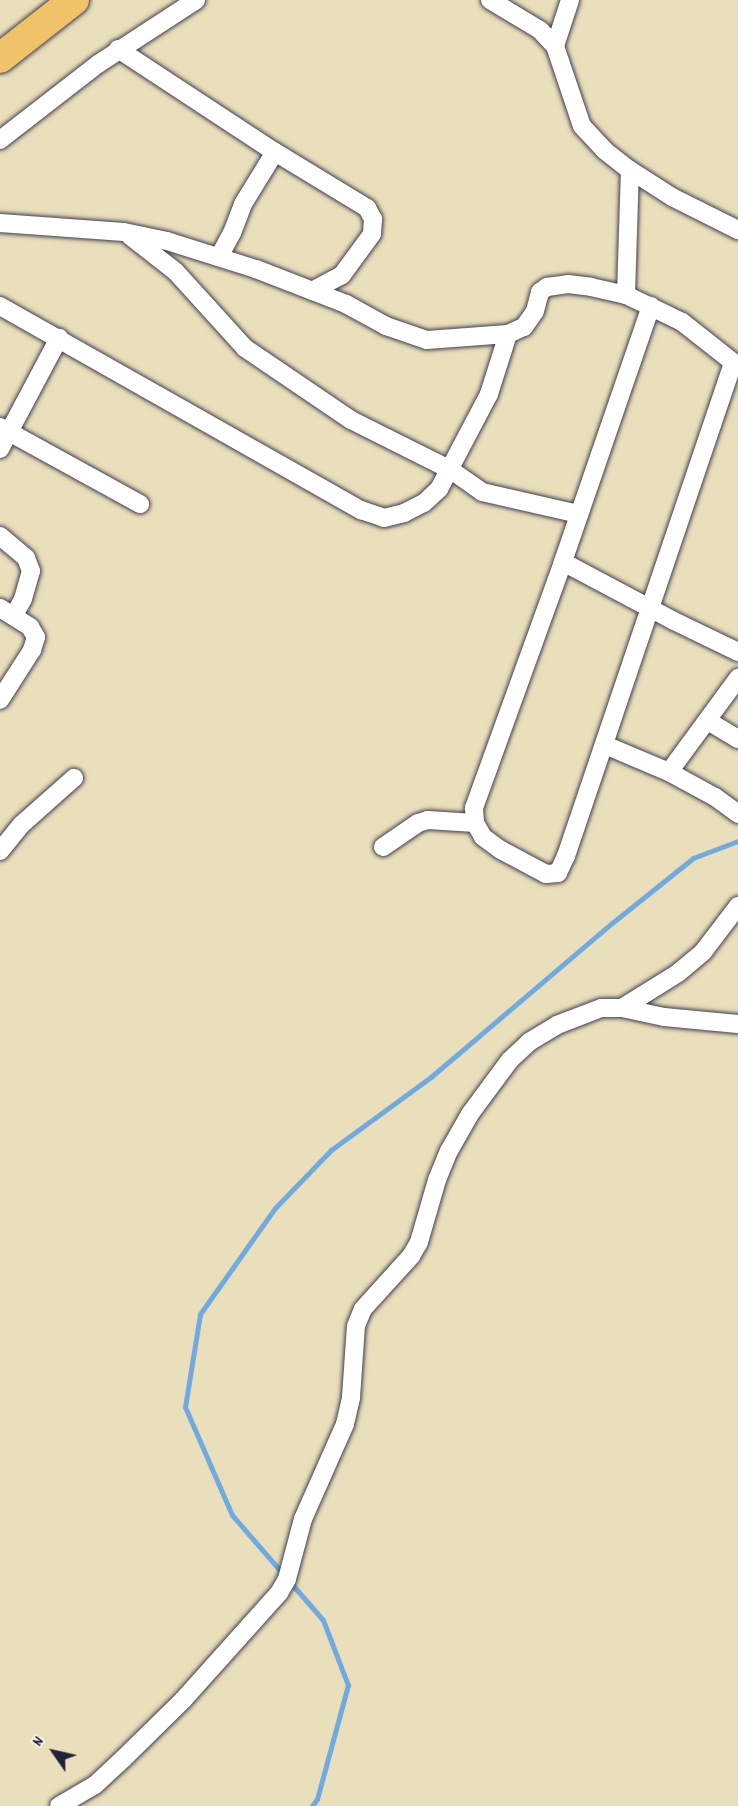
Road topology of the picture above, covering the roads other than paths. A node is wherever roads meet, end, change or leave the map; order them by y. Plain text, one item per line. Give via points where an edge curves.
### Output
1 (74, 0) edge
2 (196, 0) edge
3 (490, 0) edge
4 (570, 0) edge
5 (555, 46) junction
6 (118, 49) junction
7 (0, 58) edge
8 (0, 140) edge
9 (275, 152) junction
10 (630, 170) junction
11 (0, 223) edge
12 (738, 230) edge
13 (124, 232) junction
14 (219, 257) junction
15 (312, 291) junction
16 (626, 295) junction
17 (0, 306) edge
18 (651, 306) junction
19 (508, 334) junction
20 (59, 338) junction
21 (736, 365) edge
22 (4, 429) edge
23 (0, 449) edge
24 (451, 470) junction
25 (140, 504) dead end
26 (579, 514) junction
27 (0, 536) edge
28 (563, 562) junction
29 (650, 608) junction
30 (7, 611) edge
31 (738, 652) edge
32 (738, 678) edge
33 (0, 700) edge
34 (708, 722) junction
35 (738, 739) edge
36 (605, 745) junction
37 (669, 772) junction
38 (74, 778) dead end
39 (738, 814) edge
40 (475, 823) junction
41 (383, 847) dead end
42 (0, 851) edge
43 (738, 906) edge
44 (622, 1008) junction
45 (738, 1024) edge
46 (59, 1806) edge

1 - 7 highway
2 - 6 street
3 - 5 street via 533,25
4 - 5 street
5 - 10 street via 582,126
6 - 8 street
6 - 9 street
9 - 14 street via 243,204
9 - 15 street via 367,208 373,219 372,234 342,275
10 - 12 street
10 - 16 street
11 - 13 street
13 - 14 street
13 - 24 street via 176,272 245,348 351,420
14 - 15 street
15 - 19 street via 386,326 428,340
16 - 18 street
16 - 19 street via 568,284 547,287 540,292 535,311 524,327
17 - 20 street
18 - 21 street via 681,322
18 - 26 street
19 - 24 street via 489,394
20 - 22 street
20 - 24 street via 361,510 384,518 424,503
21 - 29 street
22 - 23 street
22 - 25 street
24 - 26 street via 482,492
26 - 28 street
27 - 30 street via 26,558 31,571 26,591
28 - 29 street
28 - 40 street via 481,786 474,808
29 - 31 street
29 - 36 street
30 - 33 street via 30,627 36,637
32 - 34 street
34 - 35 street
34 - 37 street
36 - 37 street
36 - 40 street via 558,873 546,874 501,850 483,837
37 - 39 street
38 - 42 street via 21,825
40 - 41 street via 428,820
43 - 44 street via 703,952 678,974
44 - 45 street via 664,1017
44 - 46 street via 601,1008 557,1025 529,1042 492,1080 449,1151 419,1242 363,1309 356,1326 345,1424 303,1519 287,1579 279,1593 183,1700 123,1759 95,1785

